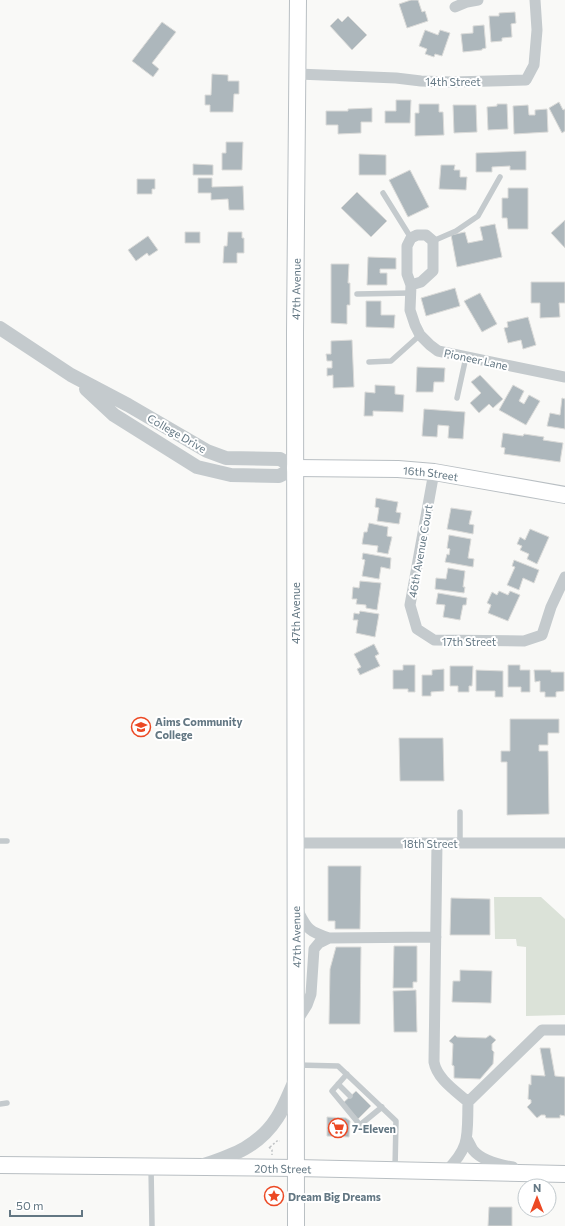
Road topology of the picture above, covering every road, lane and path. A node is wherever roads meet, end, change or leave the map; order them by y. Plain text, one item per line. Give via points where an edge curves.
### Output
1 (298, 0) edge
2 (478, 0) edge
3 (536, 0) edge
4 (455, 7) dead end
5 (298, 74) junction
6 (500, 177) dead end
7 (383, 193) dead end
8 (411, 238) junction
9 (433, 241) junction
10 (411, 289) junction
11 (357, 294) dead end
12 (0, 328) edge
13 (420, 335) junction
14 (466, 357) junction
15 (369, 362) dead end
16 (565, 377) edge
17 (458, 398) dead end
18 (295, 468) junction
19 (434, 472) junction
20 (565, 495) edge
21 (565, 577) edge
22 (417, 629) joint
23 (460, 812) dead end
24 (0, 842) edge
25 (7, 842) dead end
26 (295, 843) junction
27 (437, 843) junction
28 (460, 843) junction
29 (565, 843) edge
30 (295, 904) junction
31 (436, 937) junction
32 (329, 938) junction
33 (297, 1021) junction
34 (565, 1030) edge
35 (297, 1072) junction
36 (347, 1074) junction
37 (338, 1084) junction
38 (350, 1096) dead end
39 (468, 1102) junction
40 (7, 1103) dead end
41 (0, 1104) edge
42 (382, 1107) junction
43 (365, 1112) dead end
44 (369, 1117) junction
45 (467, 1138) junction
46 (280, 1141) dead end
47 (264, 1142) dead end
48 (270, 1147) junction
49 (272, 1155) dead end
50 (0, 1165) edge
51 (151, 1167) junction
52 (199, 1167) junction
53 (296, 1168) junction
54 (395, 1170) junction
55 (446, 1172) junction
56 (543, 1174) junction
57 (565, 1174) edge
58 (152, 1226) edge
59 (296, 1226) edge

1 - 5 main road, 47th Avenue
2 - 4 street
3 - 5 street, 14th Street via 534,65 526,80 452,82
5 - 18 main road, 47th Avenue
6 - 9 lane via 478,216 456,231
7 - 8 lane
8 - 9 street via 426,235
8 - 10 street, Pioneer Lane via 407,246 406,274
9 - 10 street via 433,271
10 - 11 lane
10 - 13 street, Pioneer Lane via 410,310
12 - 18 street, College Drive via 71,375 207,452 226,458 280,459
13 - 14 street, Pioneer Lane via 438,351
13 - 15 lane via 391,361
14 - 16 street, Pioneer Lane
14 - 17 lane
18 - 19 main road, 16th Street
18 - 26 main road, 47th Avenue
19 - 20 main road, 16th Street
19 - 22 street, 46th Avenue Court via 410,605
21 - 22 street, 17th Street via 542,635 524,641 434,640
23 - 28 lane
24 - 25 lane
26 - 27 street, 18th Street
26 - 30 main road, 47th Avenue
27 - 28 street, 18th Street
27 - 31 street
28 - 29 street, 18th Street
30 - 32 street via 309,929
30 - 33 main road, 47th Avenue
31 - 32 street
31 - 39 street via 435,1068
32 - 33 street via 314,949 311,994
33 - 35 main road, 47th Avenue
34 - 39 street via 542,1030
35 - 36 lane via 338,1066
35 - 52 street via 277,1118 260,1138 230,1156
35 - 53 main road, 47th Avenue
36 - 37 lane
36 - 42 lane
37 - 38 lane
37 - 44 lane via 332,1090 360,1125
39 - 45 street
40 - 41 lane
42 - 44 lane
42 - 54 lane via 396,1121
43 - 44 lane
45 - 55 street via 462,1153
45 - 56 street via 473,1150 481,1156 498,1164
46 - 48 path
47 - 48 path
48 - 49 path
50 - 51 main road, 20th Street
51 - 52 main road, 20th Street
51 - 58 lane
52 - 53 main road, 20th Street
53 - 54 main road, 20th Street
53 - 59 main road, 47th Avenue
54 - 55 main road, 20th Street
55 - 56 main road, 20th Street
56 - 57 main road, 20th Street

